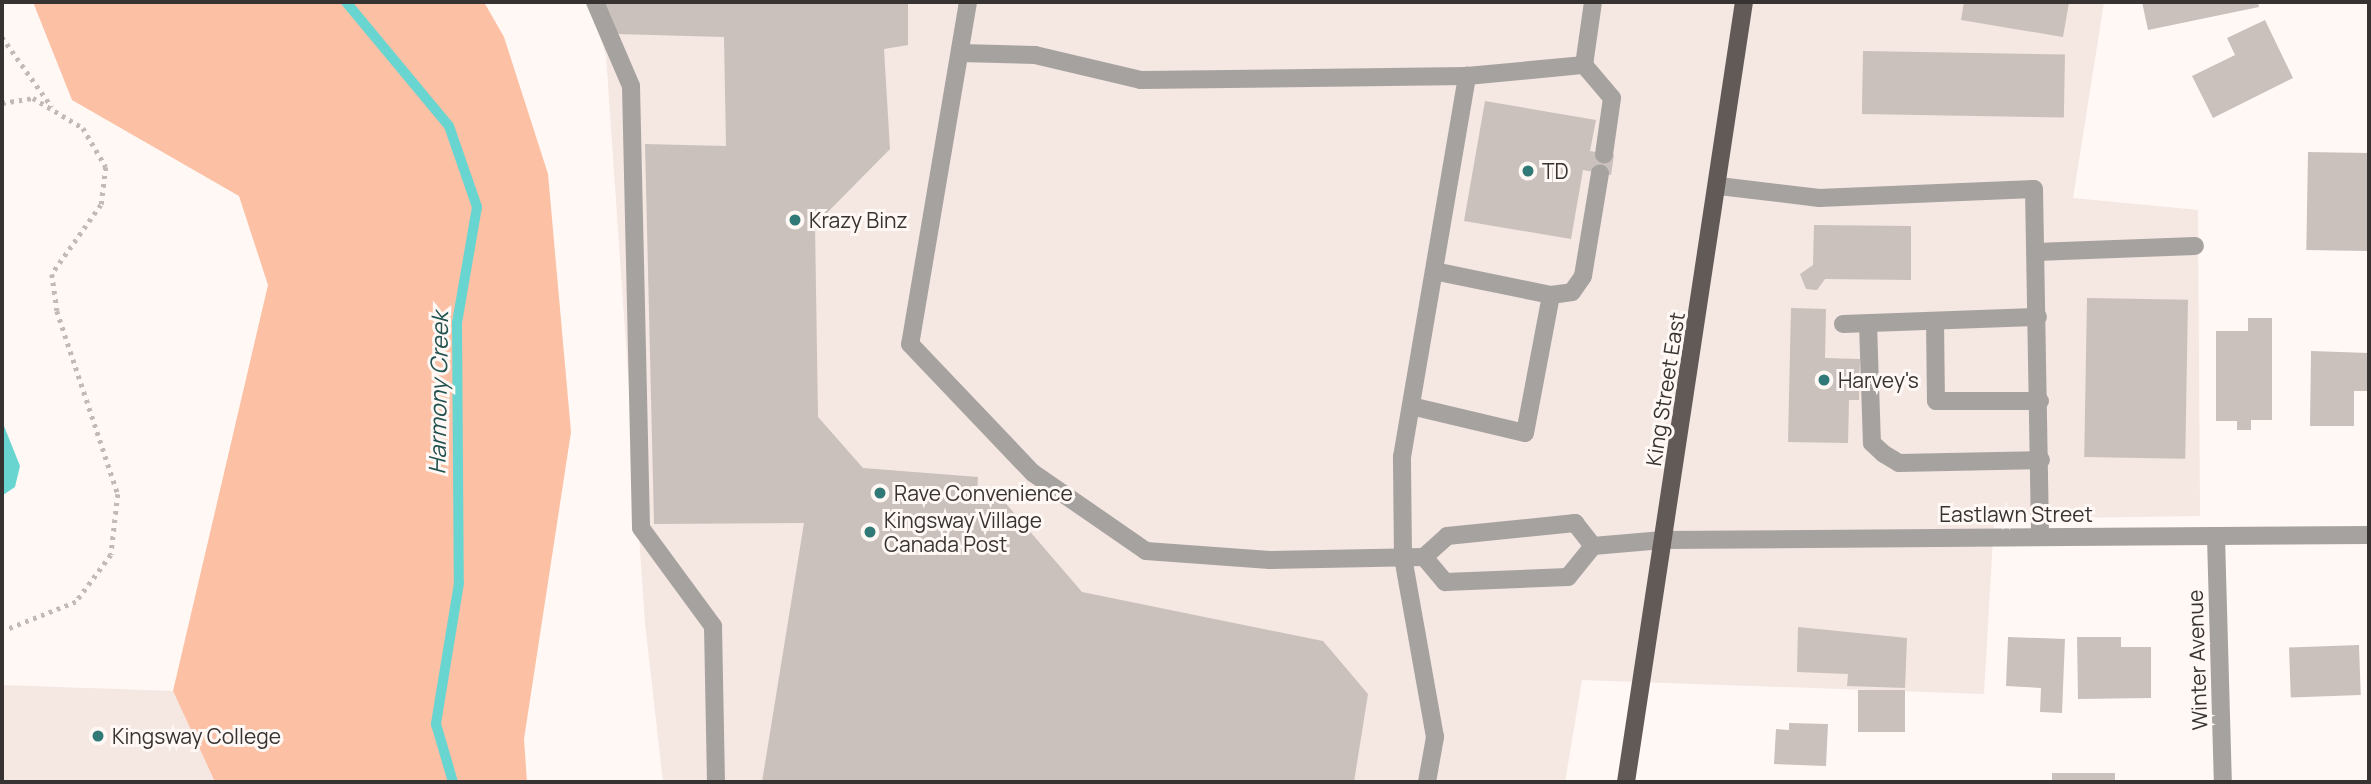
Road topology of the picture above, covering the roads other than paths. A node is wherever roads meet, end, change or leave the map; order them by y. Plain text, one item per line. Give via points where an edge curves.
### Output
1 (595, 2) edge
2 (968, 2) edge
3 (1593, 2) edge
4 (1744, 2) edge
5 (961, 53) junction
6 (1584, 65) junction
7 (1467, 76) junction
8 (1604, 154) dead end
9 (1600, 173) dead end
10 (1719, 186) junction
11 (2194, 246) dead end
12 (2036, 252) junction
13 (1434, 271) junction
14 (1551, 295) junction
15 (2038, 317) junction
16 (1935, 321) junction
17 (1843, 324) dead end
18 (1868, 324) junction
19 (2040, 401) junction
20 (1411, 406) junction
21 (2041, 460) junction
22 (2369, 535) edge
23 (2040, 536) junction
24 (2216, 537) junction
25 (1664, 540) junction
26 (1592, 545) junction
27 (1424, 557) junction
28 (1403, 558) junction
29 (716, 782) edge
30 (1427, 782) edge
31 (1626, 782) edge
32 (2223, 782) edge

1 - 29 street via 631,86 641,528 713,626
2 - 5 street
3 - 6 street
4 - 10 main road, King Street East
5 - 7 street via 1035,55 1141,80
5 - 28 street via 910,344 1033,473 1146,551 1270,560
6 - 7 street
6 - 8 street via 1612,97
7 - 13 street
9 - 14 street via 1583,276 1572,292
10 - 12 street via 1819,198 2035,189
10 - 25 main road, King Street East
11 - 12 street
12 - 15 street
13 - 14 street
13 - 20 street
14 - 20 street via 1525,433
15 - 16 street
15 - 19 street
16 - 18 street
16 - 19 street via 1936,401
17 - 18 street
18 - 21 street via 1872,443 1884,454 1899,463
19 - 21 street
20 - 28 street via 1402,457
21 - 23 street
22 - 24 street, Eastlawn Street
23 - 24 street, Eastlawn Street
23 - 25 street, Eastlawn Street
24 - 32 street, Winter Avenue
25 - 26 street, Eastlawn Street
25 - 31 main road, King Street East
26 - 27 street via 1575,523 1447,536
26 - 27 street via 1569,577 1445,582
27 - 28 street
28 - 30 street via 1435,737

